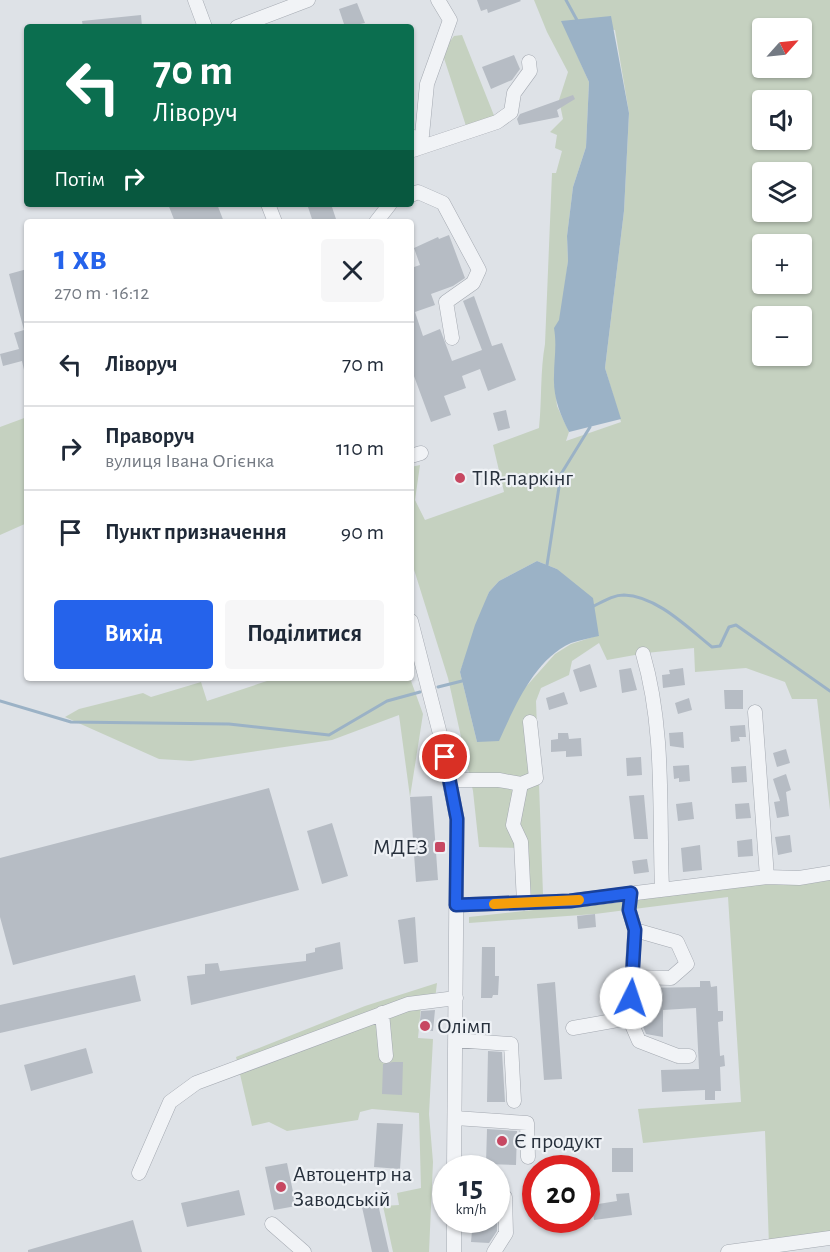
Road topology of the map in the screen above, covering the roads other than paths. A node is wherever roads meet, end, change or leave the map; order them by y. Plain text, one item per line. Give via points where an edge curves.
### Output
1 (195, 0) edge
2 (308, 0) edge
3 (438, 0) edge
4 (204, 24) edge
5 (245, 24) edge
6 (529, 63) dead end
7 (414, 148) edge
8 (414, 150) edge
9 (414, 194) edge
10 (388, 207) edge
11 (378, 219) edge
12 (452, 338) dead end
13 (414, 634) edge
14 (643, 654) dead end
15 (755, 712) dead end
16 (530, 722) dead end
17 (449, 780) junction
18 (521, 784) junction
19 (830, 873) edge
20 (767, 877) junction
21 (662, 889) junction
22 (631, 893) junction
23 (524, 903) junction
24 (456, 905) junction
25 (635, 930) junction
26 (633, 977) junction
27 (456, 998) junction
28 (382, 1013) junction
29 (629, 1018) junction
30 (573, 1028) dead end
31 (455, 1040) junction
32 (386, 1056) dead end
33 (689, 1056) dead end
34 (514, 1101) dead end
35 (455, 1118) junction
36 (454, 1155) edge
37 (528, 1155) edge
38 (139, 1173) dead end
39 (272, 1224) dead end
40 (454, 1233) edge
41 (506, 1233) edge
42 (830, 1238) edge
43 (304, 1252) edge
44 (454, 1252) edge
45 (494, 1252) edge
46 (728, 1252) edge

1 - 4 street
2 - 5 street
3 - 7 street via 450,20 427,84 422,135
6 - 8 street via 530,70 514,93 512,112 497,123
9 - 12 street via 443,203 479,270 472,283 446,302
10 - 11 street
13 - 17 street
14 - 21 street via 652,683 656,721
15 - 20 street
16 - 18 street via 536,778
17 - 18 street
17 - 24 street via 457,819
18 - 23 street via 513,825 521,842
19 - 20 street via 799,878
20 - 21 street
21 - 22 street
22 - 23 street
22 - 25 street via 629,910
23 - 24 street
24 - 27 street
25 - 26 street
25 - 26 street via 677,942 687,964 671,978
26 - 29 street
27 - 28 street via 408,1004
27 - 31 street
28 - 32 street
28 - 38 street via 196,1083 170,1102
29 - 30 street
29 - 33 street via 639,1041 678,1056
31 - 34 street via 511,1044
31 - 35 street
35 - 36 street
35 - 37 street via 526,1123
39 - 43 street
40 - 44 street
41 - 45 street
42 - 46 street

